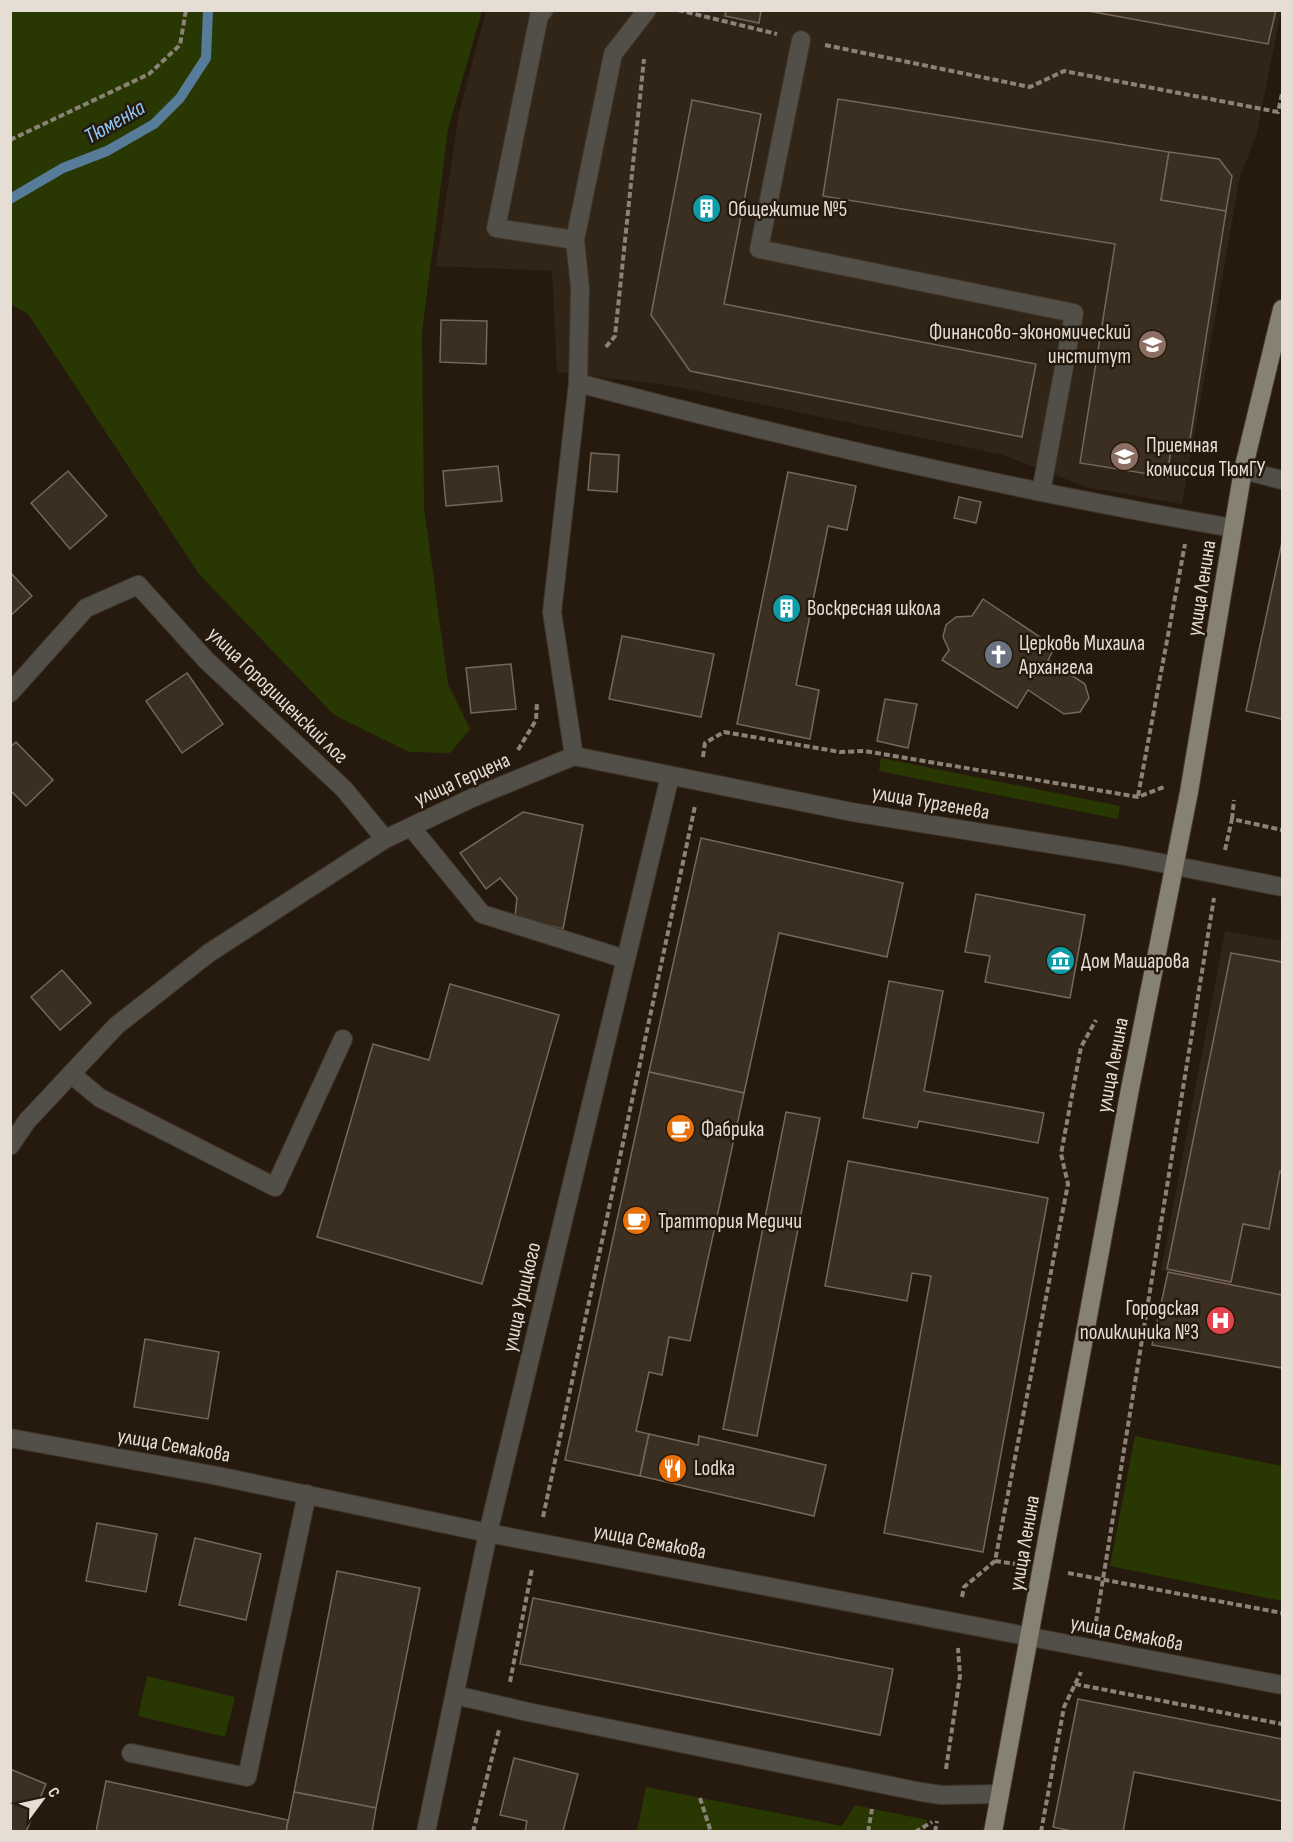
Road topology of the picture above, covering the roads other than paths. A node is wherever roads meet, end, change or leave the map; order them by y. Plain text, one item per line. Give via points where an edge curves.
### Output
1 (544, 10) edge
2 (646, 10) edge
3 (801, 40) road end
4 (575, 240) junction
5 (1282, 309) edge
6 (578, 384) junction
7 (1243, 470) junction
8 (1282, 480) edge
9 (1041, 492) junction
10 (1233, 528) junction
11 (10, 693) edge
12 (574, 756) junction
13 (670, 776) junction
14 (411, 827) junction
15 (386, 839) junction
16 (1175, 865) junction
17 (1282, 887) edge
18 (625, 959) junction
19 (343, 1039) dead end
20 (71, 1074) junction
21 (10, 1146) edge
22 (10, 1438) edge
23 (307, 1494) junction
24 (488, 1533) junction
25 (1030, 1638) junction
26 (1282, 1685) edge
27 (455, 1695) junction
28 (131, 1753) dead end
29 (1000, 1794) junction
30 (426, 1832) edge
31 (993, 1832) edge

1 - 4 street via 539,16 496,228
2 - 4 street via 613,54
3 - 9 street via 759,249 1074,313
4 - 6 street via 580,288
5 - 7 main road, улица Ленина
6 - 9 street
6 - 12 street via 552,612
7 - 8 street
7 - 10 main road, улица Ленина
9 - 10 street
10 - 16 main road, улица Ленина
11 - 15 street, улица Городищенский лог via 86,608 138,585 206,660 344,789
12 - 13 street, улица Тургенева
12 - 14 street, улица Герцена
13 - 16 street, улица Тургенева via 972,833
13 - 18 street, улица Урицкого
14 - 15 street, улица Герцена
14 - 18 street via 482,914
15 - 20 street, улица Герцена via 209,953 116,1026
16 - 17 street, улица Тургенева
16 - 25 main road, улица Ленина
18 - 24 street, улица Урицкого
19 - 20 street via 275,1187 100,1098
20 - 21 street, улица Герцена via 27,1121
22 - 23 street, улица Семакова
23 - 24 street, улица Семакова
23 - 28 street via 247,1777
24 - 25 street, улица Семакова
24 - 27 street, улица Урицкого
25 - 26 street, улица Семакова
25 - 29 main road, улица Ленина
27 - 29 street via 941,1795
27 - 30 street, улица Урицкого
29 - 31 main road, улица Ленина

